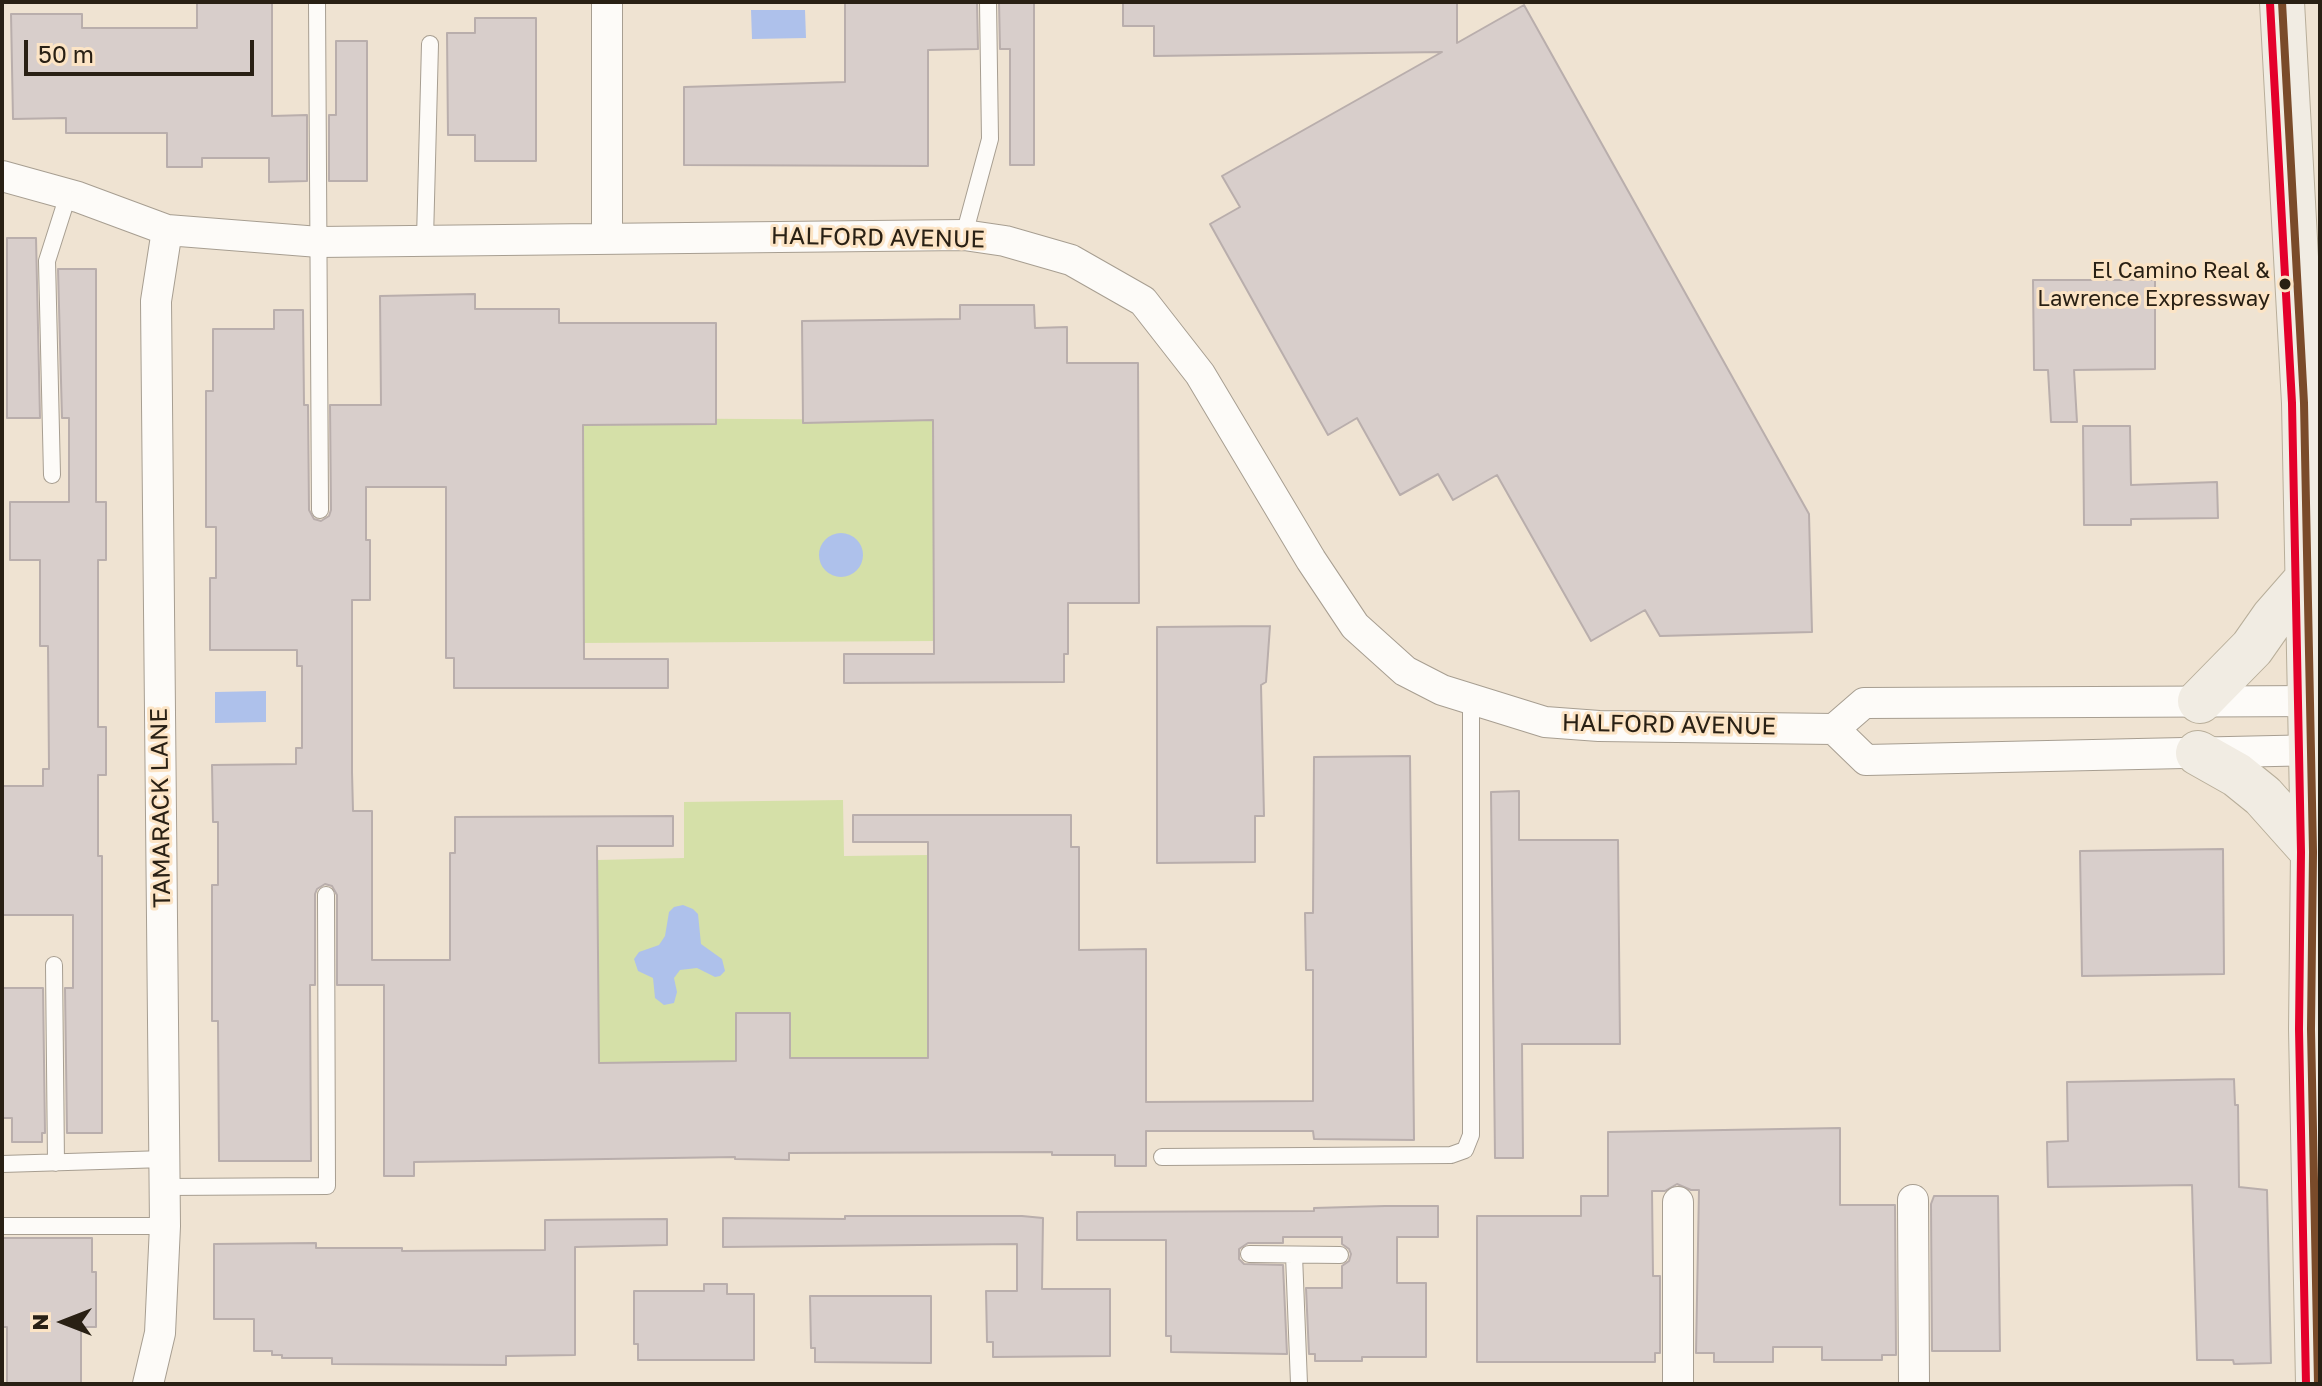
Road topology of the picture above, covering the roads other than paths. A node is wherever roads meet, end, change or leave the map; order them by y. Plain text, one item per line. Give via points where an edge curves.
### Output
1 (317, 2) edge
2 (607, 2) edge
3 (988, 2) edge
4 (2282, 2) edge
5 (430, 44) dead end
6 (2, 176) edge
7 (68, 195) junction
8 (167, 230) junction
9 (964, 235) junction
10 (607, 238) junction
11 (425, 239) junction
12 (319, 242) junction
13 (52, 475) dead end
14 (320, 510) dead end
15 (2308, 578) junction
16 (1471, 700) junction
17 (2200, 701) junction
18 (2315, 701) edge
19 (1834, 729) junction
20 (2316, 750) edge
21 (2198, 753) junction
22 (2313, 852) junction
23 (326, 895) dead end
24 (54, 965) dead end
25 (1162, 1157) dead end
26 (56, 1163) junction
27 (2, 1164) edge
28 (165, 1173) junction
29 (1913, 1200) dead end
30 (1678, 1202) dead end
31 (2, 1226) edge
32 (165, 1226) junction
33 (1249, 1254) dead end
34 (1294, 1255) junction
35 (1340, 1255) dead end
36 (148, 1384) edge
37 (1299, 1384) edge
38 (1678, 1384) edge
39 (1914, 1384) edge
40 (2318, 1384) edge

1 - 12 lane
2 - 10 street
3 - 9 lane via 990,139
4 - 15 main road via 2304,388
5 - 11 lane
6 - 7 street, HALFORD AVENUE
7 - 8 street, HALFORD AVENUE
7 - 13 lane via 47,261
8 - 12 street, HALFORD AVENUE
8 - 28 street, TAMARACK LANE via 156,301
9 - 10 street, HALFORD AVENUE
9 - 16 street, HALFORD AVENUE via 1071,260 1143,301 1200,374 1355,626 1405,671
10 - 11 street, HALFORD AVENUE
11 - 12 street, HALFORD AVENUE
12 - 14 lane
15 - 17 main road via 2252,648
15 - 18 main road
16 - 19 street, HALFORD AVENUE via 1545,722
16 - 25 lane via 1471,1135 1465,1150 1451,1155
17 - 18 street
17 - 19 street via 1864,703
18 - 20 main road
19 - 21 street via 1866,760
20 - 21 street
20 - 22 main road
21 - 22 main road via 2263,796
22 - 40 main road
23 - 28 lane via 327,1186
24 - 26 lane
26 - 27 lane
26 - 28 lane
28 - 32 street, TAMARACK LANE
29 - 39 street
30 - 38 street
31 - 32 lane
32 - 36 street, TAMARACK LANE via 160,1333
33 - 34 lane
34 - 35 lane
34 - 37 lane

